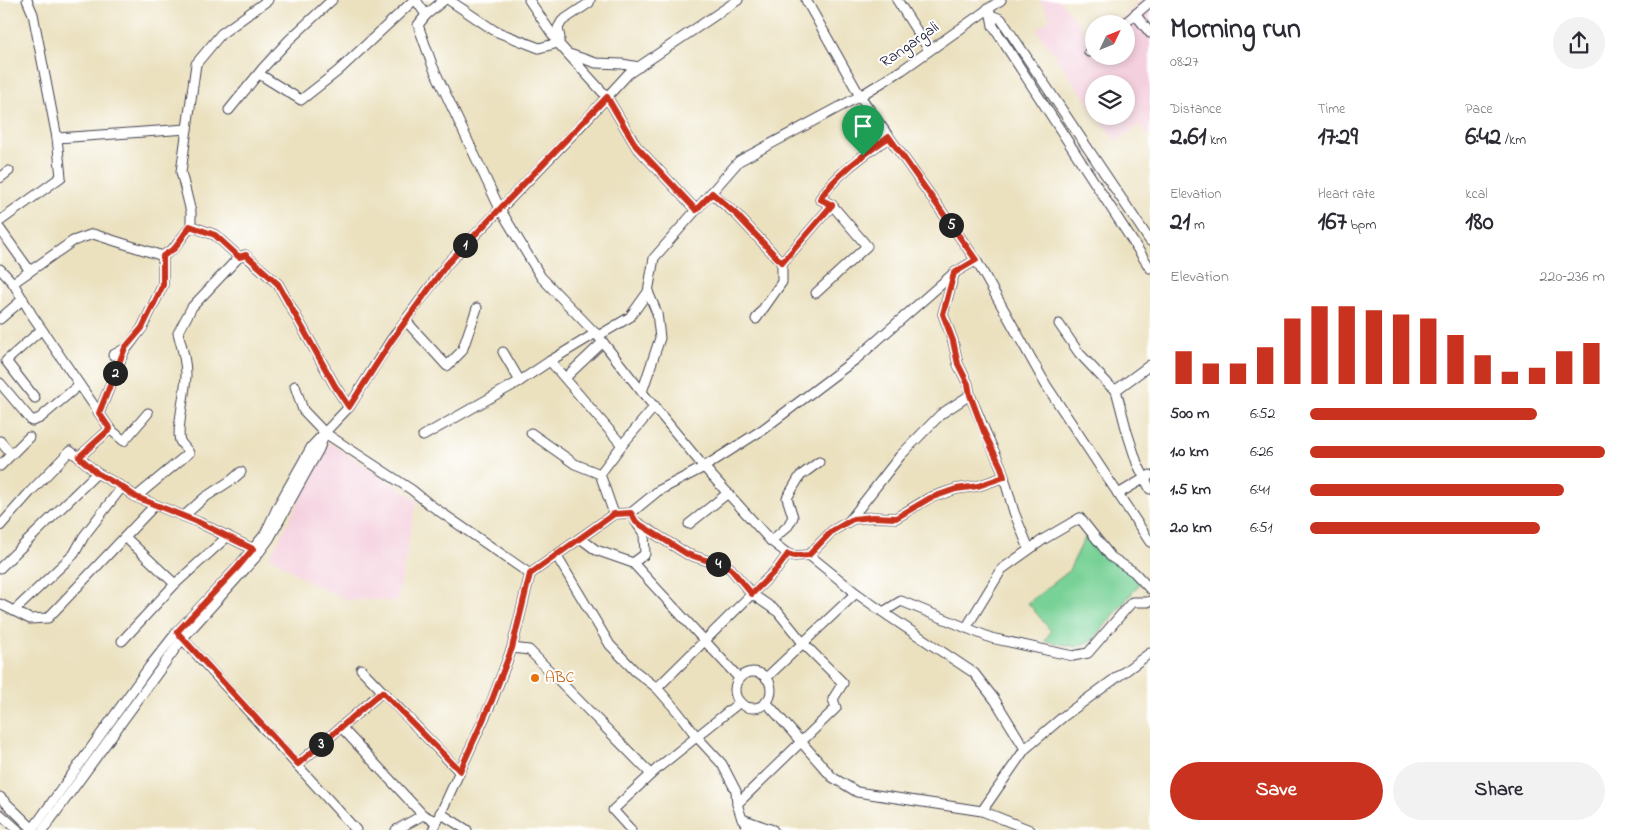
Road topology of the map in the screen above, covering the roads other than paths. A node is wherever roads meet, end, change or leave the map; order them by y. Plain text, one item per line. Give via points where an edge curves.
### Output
1 (27, 0) edge
2 (268, 0) edge
3 (332, 0) edge
4 (415, 0) edge
5 (444, 0) edge
6 (449, 0) edge
7 (529, 0) edge
8 (590, 0) edge
9 (806, 0) edge
10 (897, 0) edge
11 (1000, 0) edge
12 (736, 1) edge
13 (1150, 2) edge
14 (989, 12) junction
15 (1135, 14) joint
16 (426, 15) junction
17 (1150, 33) edge
18 (558, 42) junction
19 (929, 50) junction
20 (568, 54) junction
21 (639, 66) junction
22 (259, 74) junction
23 (860, 96) junction
24 (607, 97) junction
25 (229, 110) dead end
26 (187, 129) junction
27 (889, 137) junction
28 (57, 138) junction
29 (9, 171) dead end
30 (0, 178) edge
31 (712, 193) junction
32 (832, 205) junction
33 (500, 209) junction
34 (696, 210) junction
35 (0, 220) edge
36 (190, 226) junction
37 (0, 229) edge
38 (1150, 241) edge
39 (163, 256) junction
40 (239, 257) junction
41 (976, 260) junction
42 (782, 263) junction
43 (1150, 268) edge
44 (0, 269) edge
45 (30, 271) junction
46 (954, 273) junction
47 (14, 283) junction
48 (648, 292) junction
49 (816, 293) dead end
50 (23, 299) junction
51 (477, 308) dead end
52 (0, 319) edge
53 (756, 319) dead end
54 (406, 321) junction
55 (1059, 324) dead end
56 (41, 330) junction
57 (599, 337) junction
58 (125, 348) junction
59 (503, 352) dead end
60 (113, 355) dead end
61 (550, 361) junction
62 (1150, 365) edge
63 (565, 378) junction
64 (520, 381) junction
65 (0, 383) edge
66 (79, 385) junction
67 (295, 386) dead end
68 (1116, 390) junction
69 (642, 392) junction
70 (970, 395) junction
71 (35, 398) dead end
72 (655, 406) junction
73 (349, 407) junction
74 (99, 413) junction
75 (148, 413) dead end
76 (110, 429) junction
77 (325, 433) junction
78 (531, 433) dead end
79 (423, 436) dead end
80 (30, 437) dead end
81 (0, 442) edge
82 (622, 445) junction
83 (11, 454) junction
84 (79, 457) junction
85 (819, 462) dead end
86 (0, 466) edge
87 (704, 467) junction
88 (241, 472) dead end
89 (97, 473) junction
90 (600, 474) junction
91 (1004, 477) junction
92 (1147, 477) edge
93 (122, 487) junction
94 (1150, 489) edge
95 (728, 493) junction
96 (1118, 494) junction
97 (136, 497) junction
98 (155, 505) junction
99 (631, 513) junction
100 (614, 514) junction
101 (184, 516) junction
102 (850, 520) junction
103 (636, 522) junction
104 (689, 524) dead end
105 (0, 526) edge
106 (228, 536) junction
107 (125, 537) junction
108 (580, 538) junction
109 (771, 541) junction
110 (1150, 542) edge
111 (253, 549) junction
112 (1029, 549) junction
113 (788, 554) junction
114 (556, 555) junction
115 (809, 555) junction
116 (633, 563) junction
117 (0, 568) edge
118 (530, 574) junction
119 (175, 584) junction
120 (1150, 589) edge
121 (856, 593) junction
122 (752, 594) junction
123 (1150, 601) edge
124 (0, 604) edge
125 (14, 611) junction
126 (883, 612) junction
127 (966, 628) junction
128 (180, 635) junction
129 (122, 641) dead end
130 (705, 641) junction
131 (803, 643) junction
132 (512, 648) junction
133 (1150, 653) edge
134 (361, 669) dead end
135 (739, 678) junction
136 (766, 678) junction
137 (657, 688) junction
138 (382, 692) junction
139 (740, 702) junction
140 (766, 702) junction
141 (341, 727) junction
142 (696, 737) junction
143 (801, 742) junction
144 (1025, 749) junction
145 (298, 764) junction
146 (460, 771) junction
147 (651, 774) junction
148 (0, 797) edge
149 (737, 804) junction
150 (982, 811) junction
151 (0, 814) edge
152 (423, 815) junction
153 (742, 819) junction
154 (437, 822) edge
155 (1018, 828) edge
156 (18, 830) edge
157 (35, 830) edge
158 (356, 830) edge
159 (396, 830) edge
160 (467, 830) edge
161 (631, 830) edge
162 (750, 830) edge
163 (773, 830) edge
164 (1030, 830) edge

1 - 28 street via 33,14
2 - 26 street via 221,34 196,64
3 - 22 street via 289,40
4 - 16 street
4 - 22 street via 338,71 300,100
5 - 16 street
6 - 18 street via 495,31 539,48
7 - 18 street
8 - 18 street via 562,21 558,28
9 - 23 street
10 - 19 street
11 - 14 street, Rangargali
12 - 21 street
13 - 15 street
14 - 19 street, Rangargali
14 - 38 street via 1001,19
14 - 43 street via 993,26
15 - 17 street
16 - 33 street via 418,25 433,67
18 - 20 street
19 - 23 street, Rangargali
20 - 21 street via 596,63
20 - 24 street
21 - 24 street
22 - 25 street
23 - 27 street
23 - 31 street, Rangargali via 739,161
24 - 33 street
24 - 34 street via 636,146
26 - 28 street
26 - 36 street via 181,172 191,212
27 - 32 street via 829,184 820,199
27 - 41 street
28 - 35 street via 61,177
29 - 30 street
31 - 34 street, Rangargali
31 - 42 street
32 - 42 street
32 - 49 street via 867,246
33 - 54 street via 447,264
33 - 57 street via 540,277
34 - 48 street, Rangargali via 654,258
36 - 39 street via 175,248
36 - 40 street via 215,235
37 - 45 street
39 - 45 street via 93,234 74,241
39 - 58 street via 163,285 142,328
40 - 73 street via 246,255 278,284
40 - 97 street via 192,307 178,333 186,376 180,440 190,453
41 - 46 street
41 - 96 street via 1046,385
42 - 53 street via 782,282
44 - 47 street
45 - 47 street
46 - 70 street via 943,314
46 - 87 street via 856,359 762,430
47 - 50 street
48 - 57 street via 630,318
48 - 69 street via 657,313 660,338
50 - 52 street
50 - 56 street
51 - 54 street via 462,351 448,366
54 - 73 street
55 - 68 street via 1079,353
56 - 66 street
56 - 71 street via 6,361
57 - 61 street
57 - 63 street
57 - 69 street
58 - 60 street
58 - 74 street
59 - 64 street
61 - 63 street
61 - 64 street
62 - 68 street
63 - 82 street
64 - 79 street
65 - 66 street via 32,420 40,418
66 - 74 street
67 - 77 street via 303,410
68 - 92 street via 1138,463
69 - 72 street
70 - 91 street
70 - 102 street via 941,414 900,456
72 - 82 street
72 - 87 street
73 - 77 street
74 - 76 street
75 - 76 street via 124,441
76 - 84 street
77 - 111 street via 312,446 265,534
77 - 118 street
77 - 128 street via 270,538 255,558
78 - 90 street via 575,464
80 - 83 street
81 - 83 street
82 - 90 street
83 - 86 street
84 - 89 street
84 - 105 street via 70,452
85 - 109 street via 800,476 787,498 792,517 788,526
87 - 95 street
87 - 99 street via 658,490
88 - 101 street
89 - 93 street
89 - 117 street
90 - 100 street
91 - 102 street via 930,498 896,518
91 - 112 street
92 - 94 street
92 - 96 street
93 - 97 street
93 - 125 street via 74,554
95 - 104 street
95 - 109 street
96 - 110 street
97 - 98 street
98 - 101 street
98 - 107 street
99 - 100 street
99 - 103 street
100 - 108 street
101 - 106 street
102 - 115 street via 832,531
103 - 116 street via 644,534 645,554
103 - 122 street via 687,554 730,568
106 - 111 street
106 - 119 street
107 - 119 street
107 - 125 street via 48,618 30,619
108 - 114 street
108 - 116 street via 596,550
109 - 113 street
111 - 128 street
112 - 120 street via 1080,518 1111,558 1134,572
112 - 127 street via 1002,569
113 - 115 street
113 - 122 street
114 - 118 street
114 - 137 street via 610,645
115 - 121 street
116 - 130 street
118 - 132 street
119 - 129 street
121 - 126 street
121 - 131 street
122 - 130 street
122 - 131 street via 778,612
123 - 127 street via 1132,602 1088,653 1073,656 990,638
124 - 125 street
126 - 127 street via 901,601
126 - 144 street via 974,673
128 - 145 street
128 - 157 street via 144,674
130 - 135 street
130 - 137 street
131 - 136 street
131 - 143 street via 843,683 833,698 836,708
132 - 146 street
132 - 147 street via 529,650
133 - 144 street
134 - 138 street
135 - 136 street via 756,672
135 - 139 street via 735,690
136 - 140 street via 771,690
137 - 142 street
138 - 141 street
138 - 146 street
139 - 140 street via 753,708
139 - 142 street
140 - 143 street
141 - 145 street
141 - 152 street
142 - 147 street
142 - 149 street via 722,764 736,792
143 - 149 street
143 - 150 street via 832,777 857,792
144 - 150 street
145 - 158 street
146 - 154 street
147 - 161 street via 613,810
148 - 157 street
149 - 153 street
150 - 155 street
151 - 156 street
152 - 154 street
152 - 159 street
153 - 162 street
153 - 163 street
154 - 160 street
155 - 164 street

